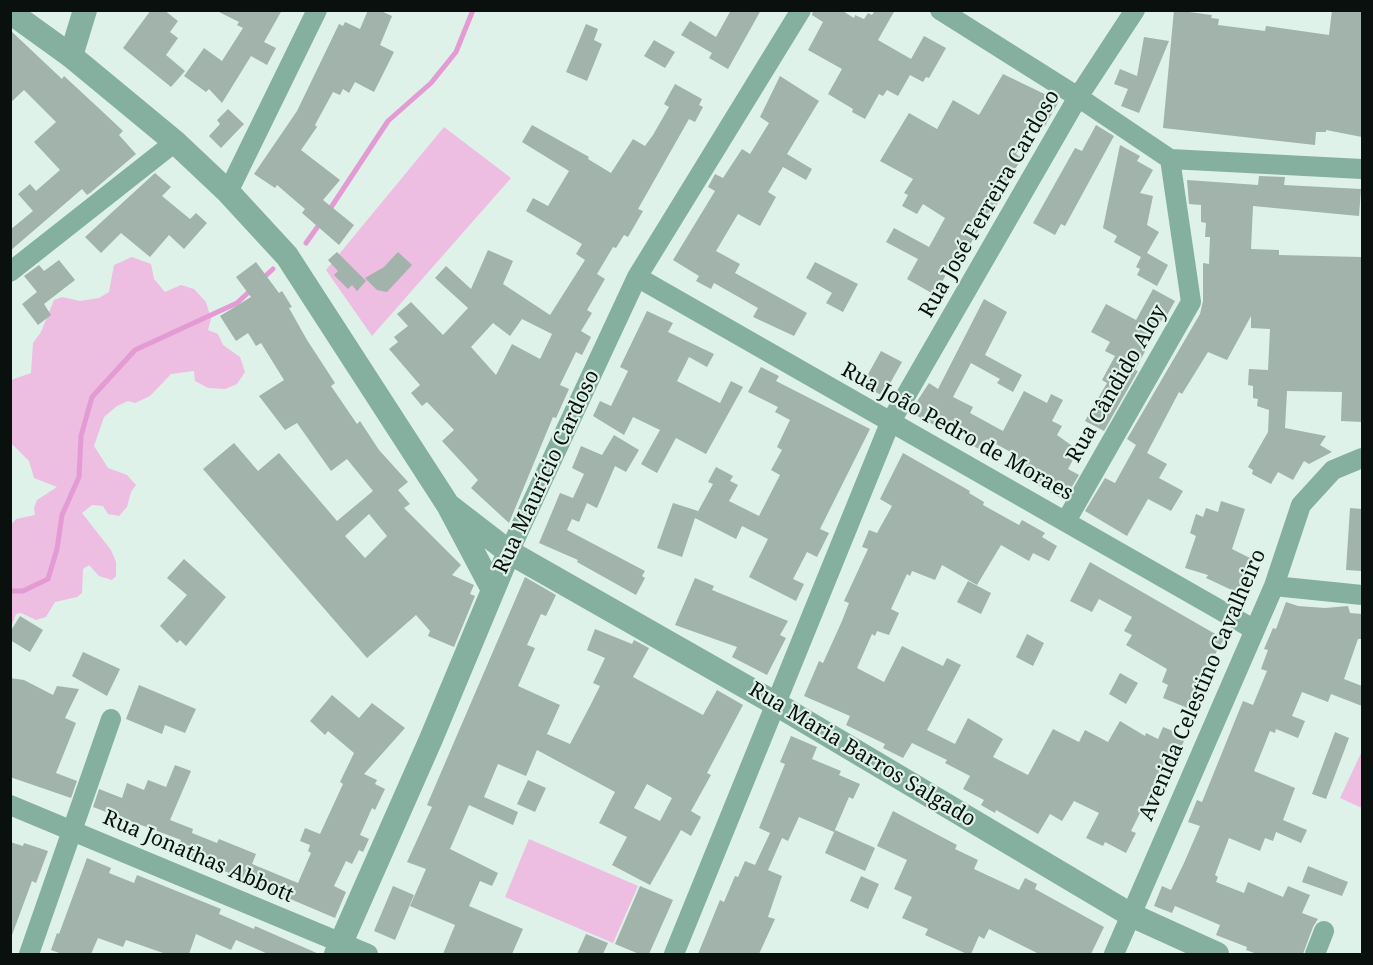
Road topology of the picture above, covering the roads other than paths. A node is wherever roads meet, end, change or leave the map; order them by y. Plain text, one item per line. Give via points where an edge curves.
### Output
1 (85, 10) edge
2 (317, 10) edge
3 (801, 10) edge
4 (940, 10) edge
5 (1135, 10) edge
6 (10, 12) edge
7 (71, 56) junction
8 (1078, 97) junction
9 (175, 142) junction
10 (1170, 159) junction
11 (1362, 169) edge
12 (228, 192) junction
13 (10, 272) edge
14 (637, 277) junction
15 (890, 423) junction
16 (1362, 458) edge
17 (448, 505) junction
18 (1066, 520) junction
19 (509, 552) junction
20 (1274, 586) junction
21 (493, 590) junction
22 (1362, 595) edge
23 (1255, 630) junction
24 (776, 704) junction
25 (111, 719) dead end
26 (10, 805) edge
27 (72, 830) junction
28 (1131, 915) junction
29 (1324, 931) dead end
30 (338, 948) edge
31 (29, 954) edge
32 (368, 954) edge
33 (674, 954) edge
34 (1114, 954) edge
35 (1217, 954) edge
36 (1315, 954) edge

1 - 7 street
2 - 12 street
3 - 14 street, Rua Maurício Cardoso
4 - 8 street
5 - 8 street, Rua José Ferreira Cardoso
6 - 7 street
7 - 9 street
8 - 10 street
8 - 15 street, Rua José Ferreira Cardoso
9 - 12 street
9 - 13 street
10 - 11 street
10 - 18 street, Rua Cândido Aloy via 1191,302
12 - 17 street via 287,256
14 - 15 street, Rua João Pedro de Moraes
14 - 19 street, Rua Maurício Cardoso
15 - 18 street, Rua João Pedro de Moraes
15 - 24 street, Rua José Ferreira Cardoso
16 - 20 street, Avenida Celestino Cavalheiro via 1333,470 1301,505
17 - 19 street, Rua Maria Barros Salgado
17 - 21 street
18 - 23 street, Rua João Pedro de Moraes
19 - 21 street, Rua Maurício Cardoso
19 - 24 street, Rua Maria Barros Salgado
20 - 22 street
20 - 23 street, Avenida Celestino Cavalheiro
21 - 30 street, Rua Maurício Cardoso
23 - 28 street, Avenida Celestino Cavalheiro
24 - 28 street, Rua Maria Barros Salgado
24 - 33 street, Rua José Ferreira Cardoso
25 - 27 street
26 - 27 street, Rua Jonathas Abbott
27 - 30 street, Rua Jonathas Abbott
27 - 31 street
28 - 34 street, Avenida Celestino Cavalheiro
28 - 35 street, Rua Maria Barros Salgado
29 - 36 street
30 - 32 street, Rua Jonathas Abbott

